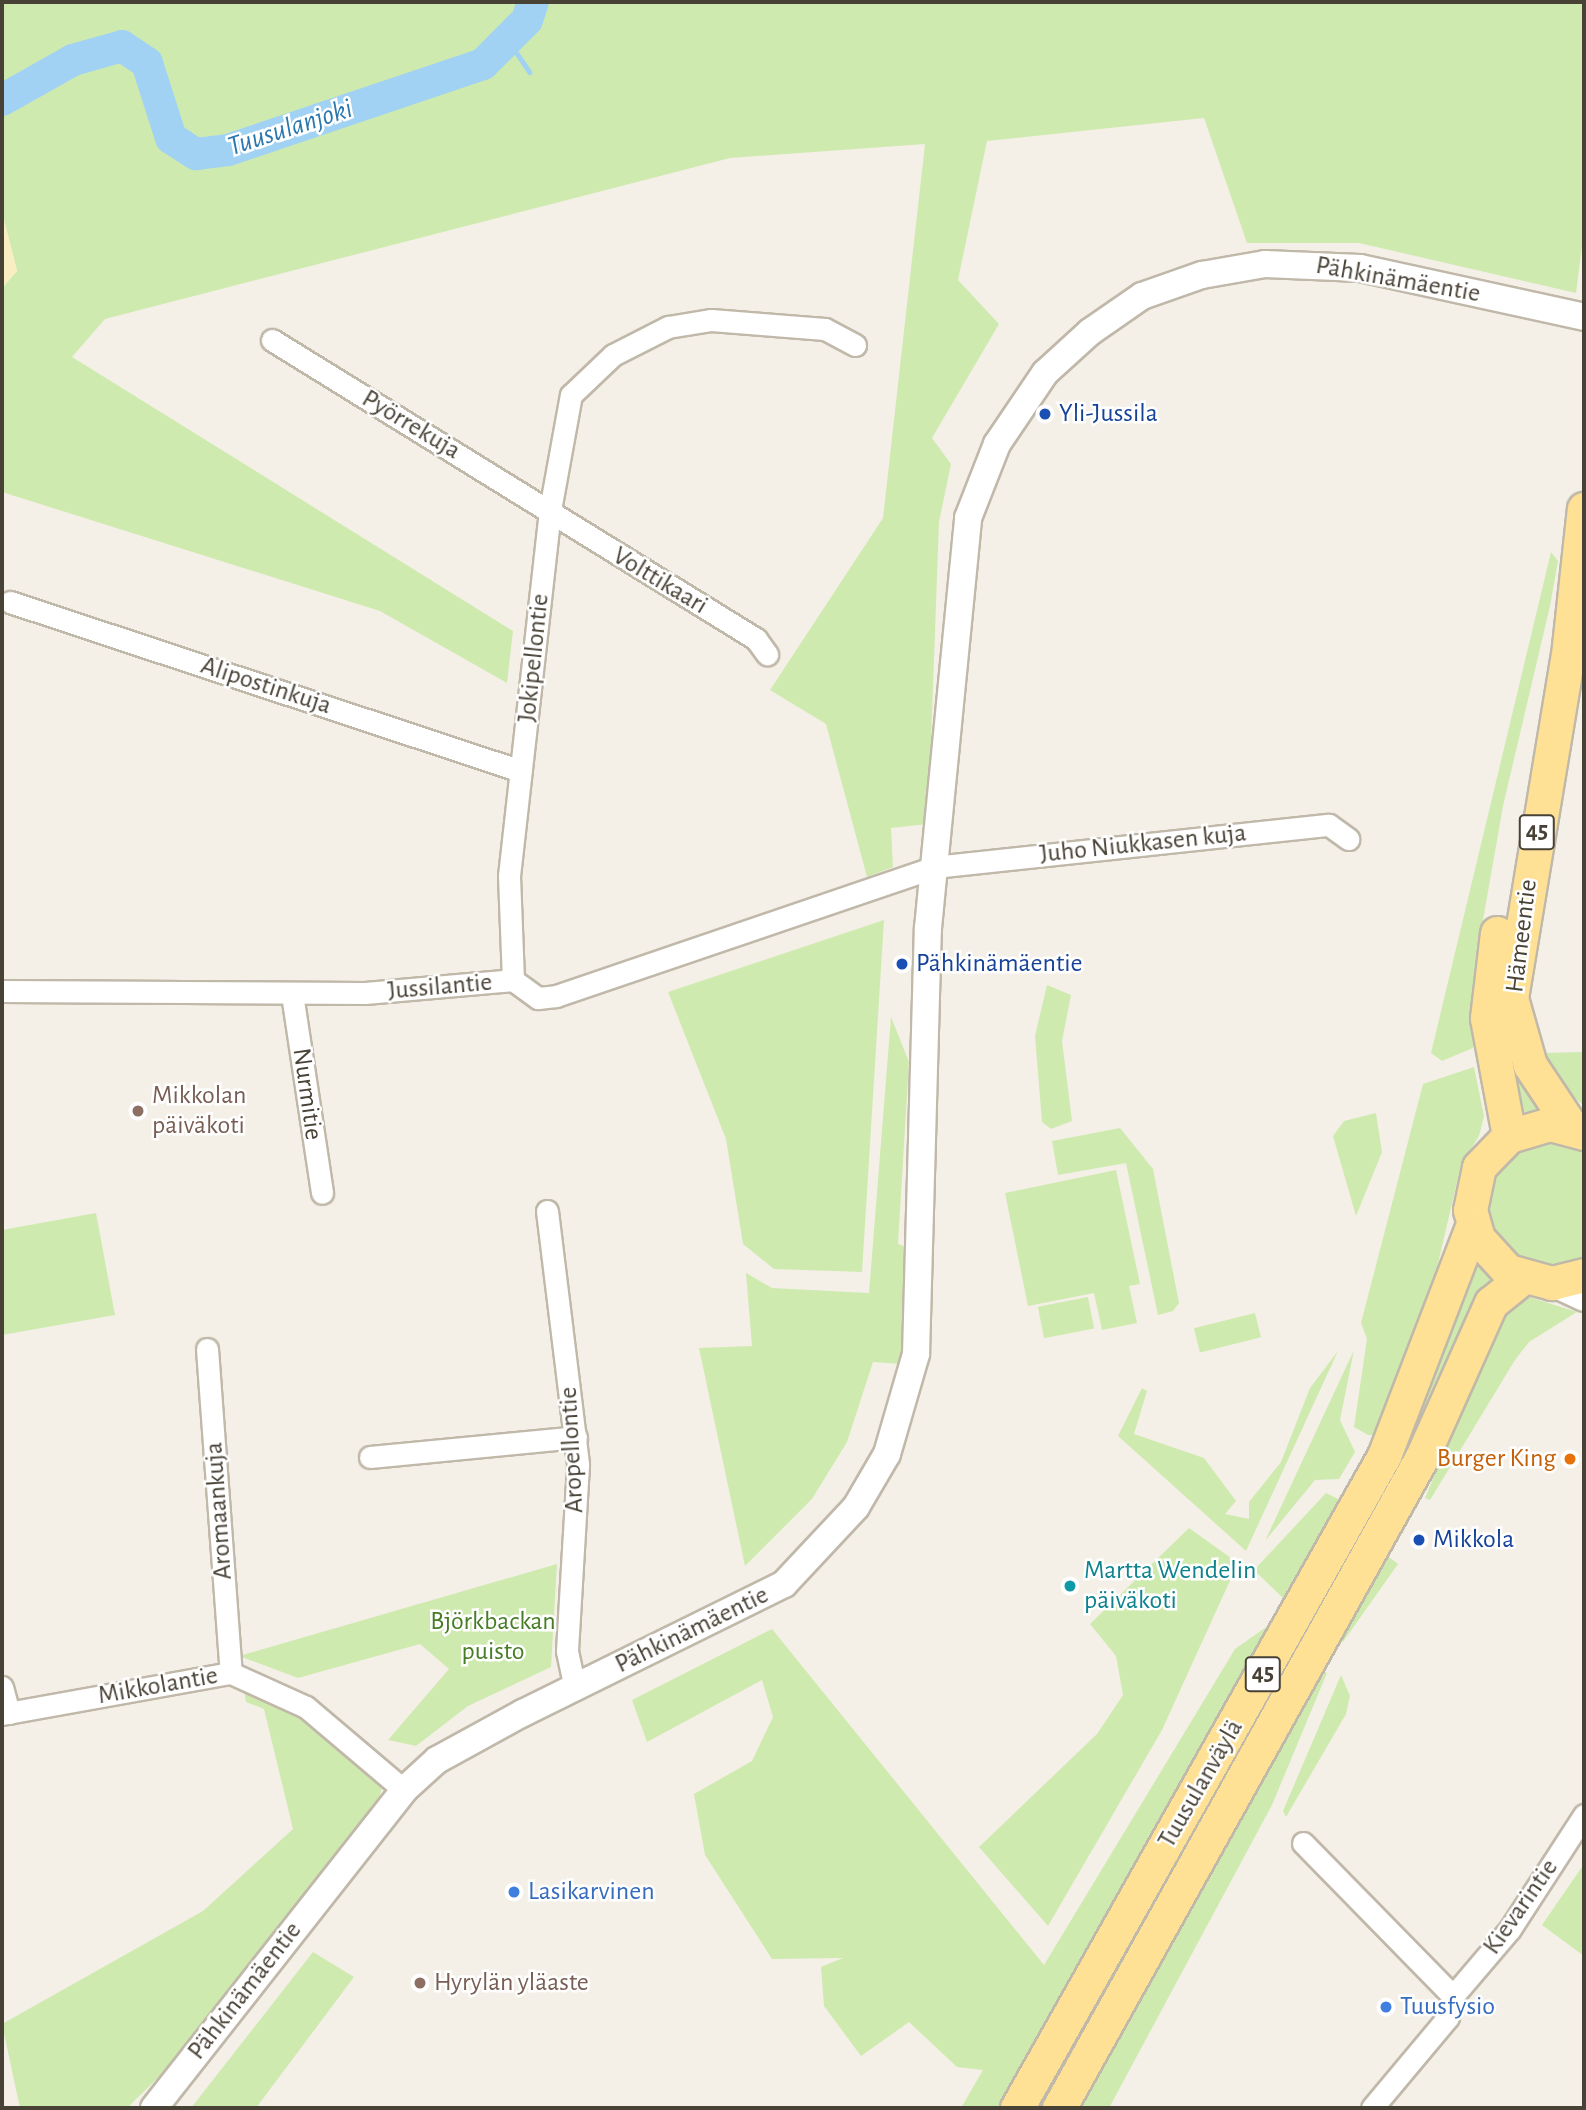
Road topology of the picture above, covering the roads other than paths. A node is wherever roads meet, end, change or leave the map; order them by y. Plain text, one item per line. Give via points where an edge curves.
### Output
1 (1584, 317) edge
2 (272, 340) dead end
3 (855, 345) dead end
4 (550, 510) junction
5 (1583, 516) edge
6 (10, 602) dead end
7 (767, 654) dead end
8 (521, 771) junction
9 (1348, 839) dead end
10 (934, 867) junction
11 (513, 980) junction
12 (2, 991) edge
13 (292, 994) junction
14 (1578, 1130) edge
15 (1509, 1136) junction
16 (322, 1193) dead end
17 (547, 1211) dead end
18 (1473, 1224) junction
19 (1584, 1275) edge
20 (1537, 1280) junction
21 (1584, 1298) edge
22 (207, 1349) dead end
23 (576, 1437) junction
24 (370, 1457) dead end
25 (231, 1673) junction
26 (2, 1686) edge
27 (575, 1688) junction
28 (5, 1713) edge
29 (404, 1790) junction
30 (1584, 1815) edge
31 (1303, 1843) dead end
32 (1453, 1996) junction
33 (154, 2108) edge
34 (1017, 2108) edge
35 (1059, 2108) edge
36 (1372, 2108) edge

1 - 10 street, Pähkinämäentie via 1360,268 1265,264 1202,275 1142,296 1090,332 1018,408 997,444 968,518
2 - 4 street, Pyörrekuja
3 - 4 street, Jokipellontie via 825,329 711,320 668,327 613,355 571,395
4 - 7 street, Volttikaari via 756,639
4 - 8 street, Jokipellontie
5 - 14 main road, Hämeentie / 45 via 1569,646 1511,998 1530,1065
5 - 15 main road, Hämeentie / 45 via 1547,656 1488,984 1487,1018
6 - 8 street, Alipostinkuja
8 - 11 street, Jokipellontie via 509,876
9 - 10 street, Juho Niukkasen kuja via 1329,825
10 - 11 street, Jussilantie via 556,996 538,998
10 - 27 street, Pähkinämäentie via 923,1017 916,1354 887,1454 856,1507 784,1584
11 - 13 street, Jussilantie
12 - 13 street, Jussilantie
13 - 16 street, Nurmitie
14 - 15 main road via 1536,1126
15 - 18 main road, 45 via 1476,1174
17 - 23 street, Aropellontie
18 - 20 main road via 1497,1262
18 - 34 main road, Tuusulanväylä / 45 via 1384,1456
19 - 20 main road, 45
20 - 21 street
20 - 35 main road, Tuusulanväylä / 45 via 1491,1303 1422,1458
22 - 25 street, Aromaankuja
23 - 24 street
23 - 27 street, Aropellontie via 573,1624 567,1651
25 - 28 street, Mikkolantie
25 - 29 street, Mikkolantie via 306,1707
26 - 28 street
27 - 29 street, Pähkinämäentie via 437,1760
29 - 33 street, Pähkinämäentie
30 - 32 street, Kievarintie via 1510,1929
31 - 32 street
32 - 36 street, Kievarintie via 1448,2017

